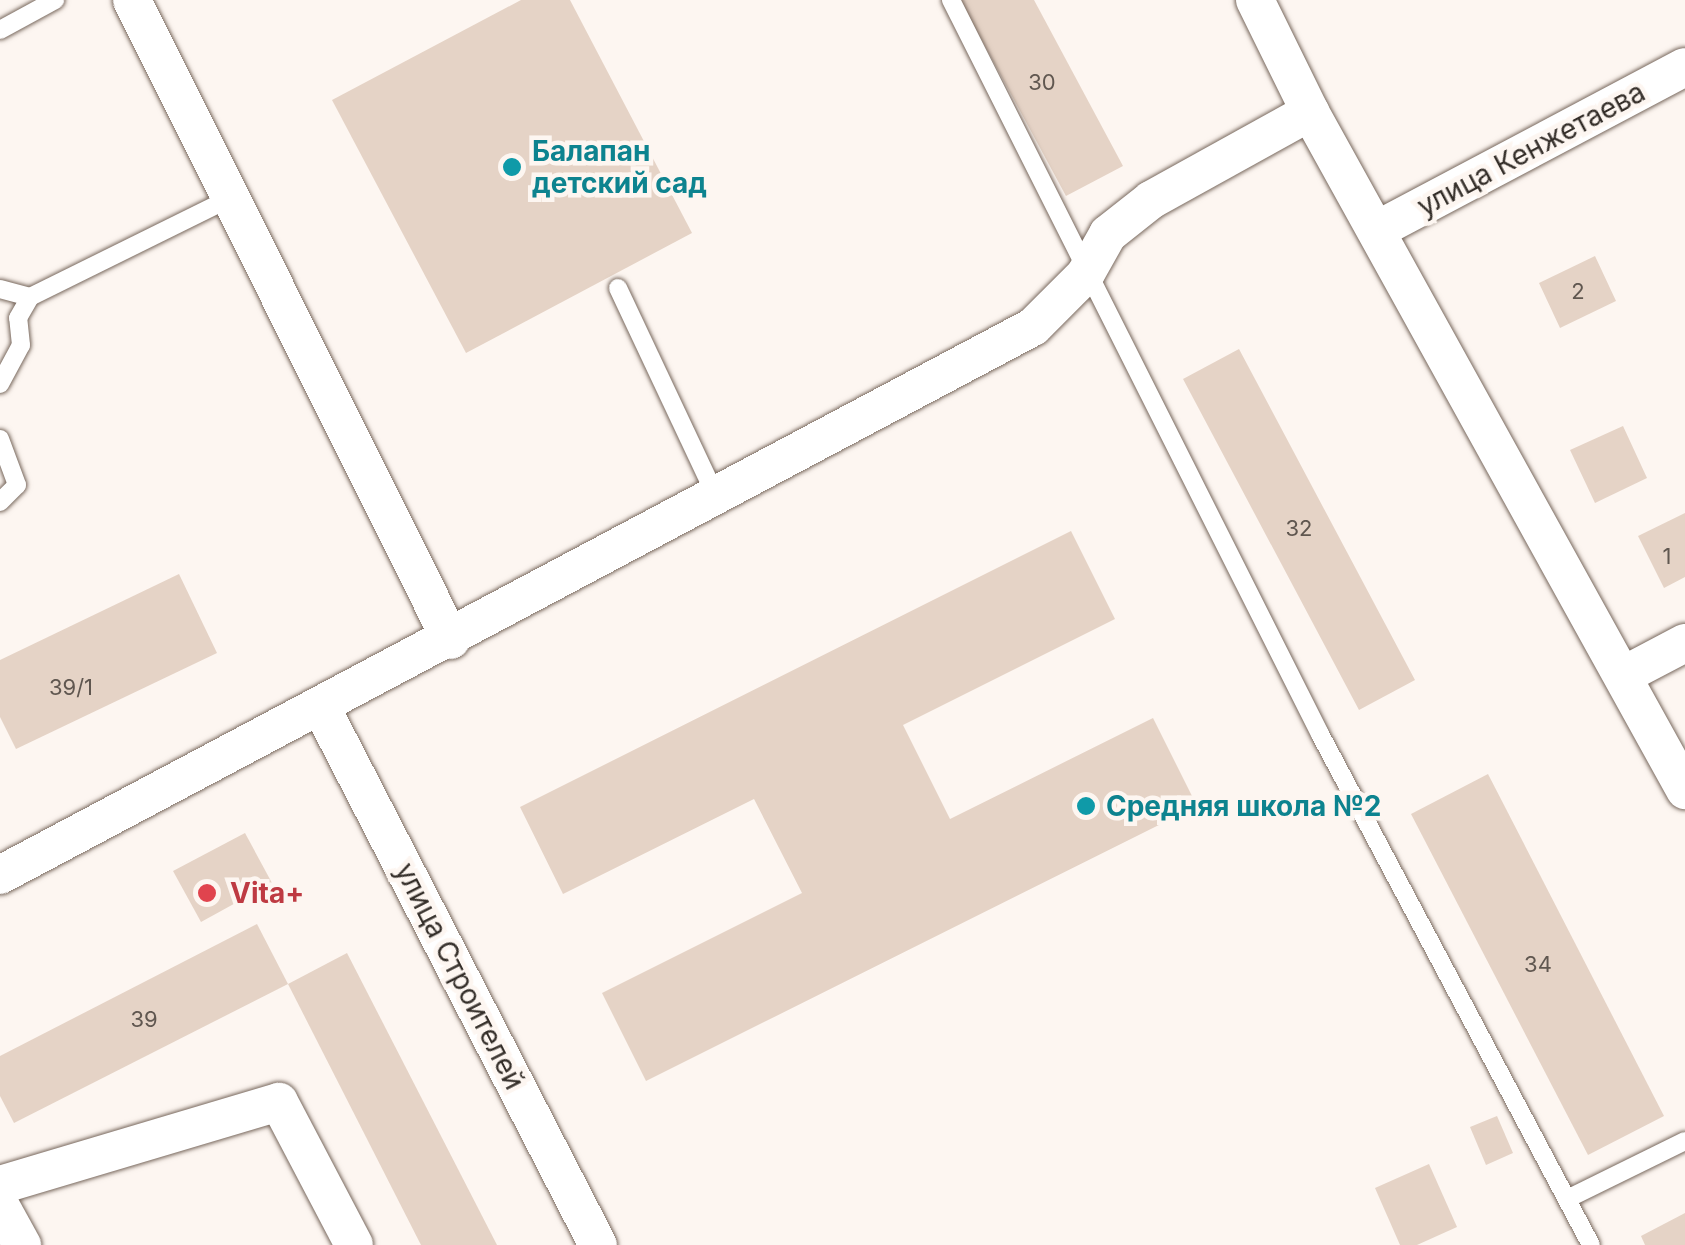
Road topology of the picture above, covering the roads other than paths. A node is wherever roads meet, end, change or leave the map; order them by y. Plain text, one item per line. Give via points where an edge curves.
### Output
1 (55, 0) edge
2 (132, 0) edge
3 (951, 0) edge
4 (1255, 0) edge
5 (0, 30) edge
6 (1685, 68) edge
7 (1310, 112) junction
8 (230, 198) junction
9 (1377, 230) junction
10 (1085, 275) junction
11 (618, 288) dead end
12 (0, 289) edge
13 (30, 297) junction
14 (0, 384) edge
15 (0, 438) edge
16 (718, 498) junction
17 (0, 502) edge
18 (450, 640) junction
19 (1685, 644) edge
20 (1624, 675) junction
21 (322, 707) junction
22 (1685, 790) edge
23 (0, 874) edge
24 (1685, 1142) edge
25 (0, 1185) edge
26 (1569, 1198) junction
27 (0, 1206) edge
28 (22, 1245) edge
29 (354, 1245) edge
30 (598, 1245) edge
31 (1590, 1245) edge

1 - 5 lane
2 - 8 street
3 - 10 lane
4 - 7 street
6 - 9 street, улица Кенжетаева
7 - 9 street
7 - 10 street via 1151,200 1108,234
8 - 13 lane
8 - 18 street
9 - 20 street
10 - 16 street via 1033,327
10 - 26 lane
11 - 16 lane
12 - 13 lane
13 - 14 lane via 18,318 21,346
15 - 17 lane via 17,484
16 - 18 street
18 - 21 street
19 - 20 street
20 - 22 street
21 - 23 street
21 - 30 street, улица Строителей
24 - 26 lane
25 - 29 street via 279,1102
26 - 31 lane
27 - 28 street

